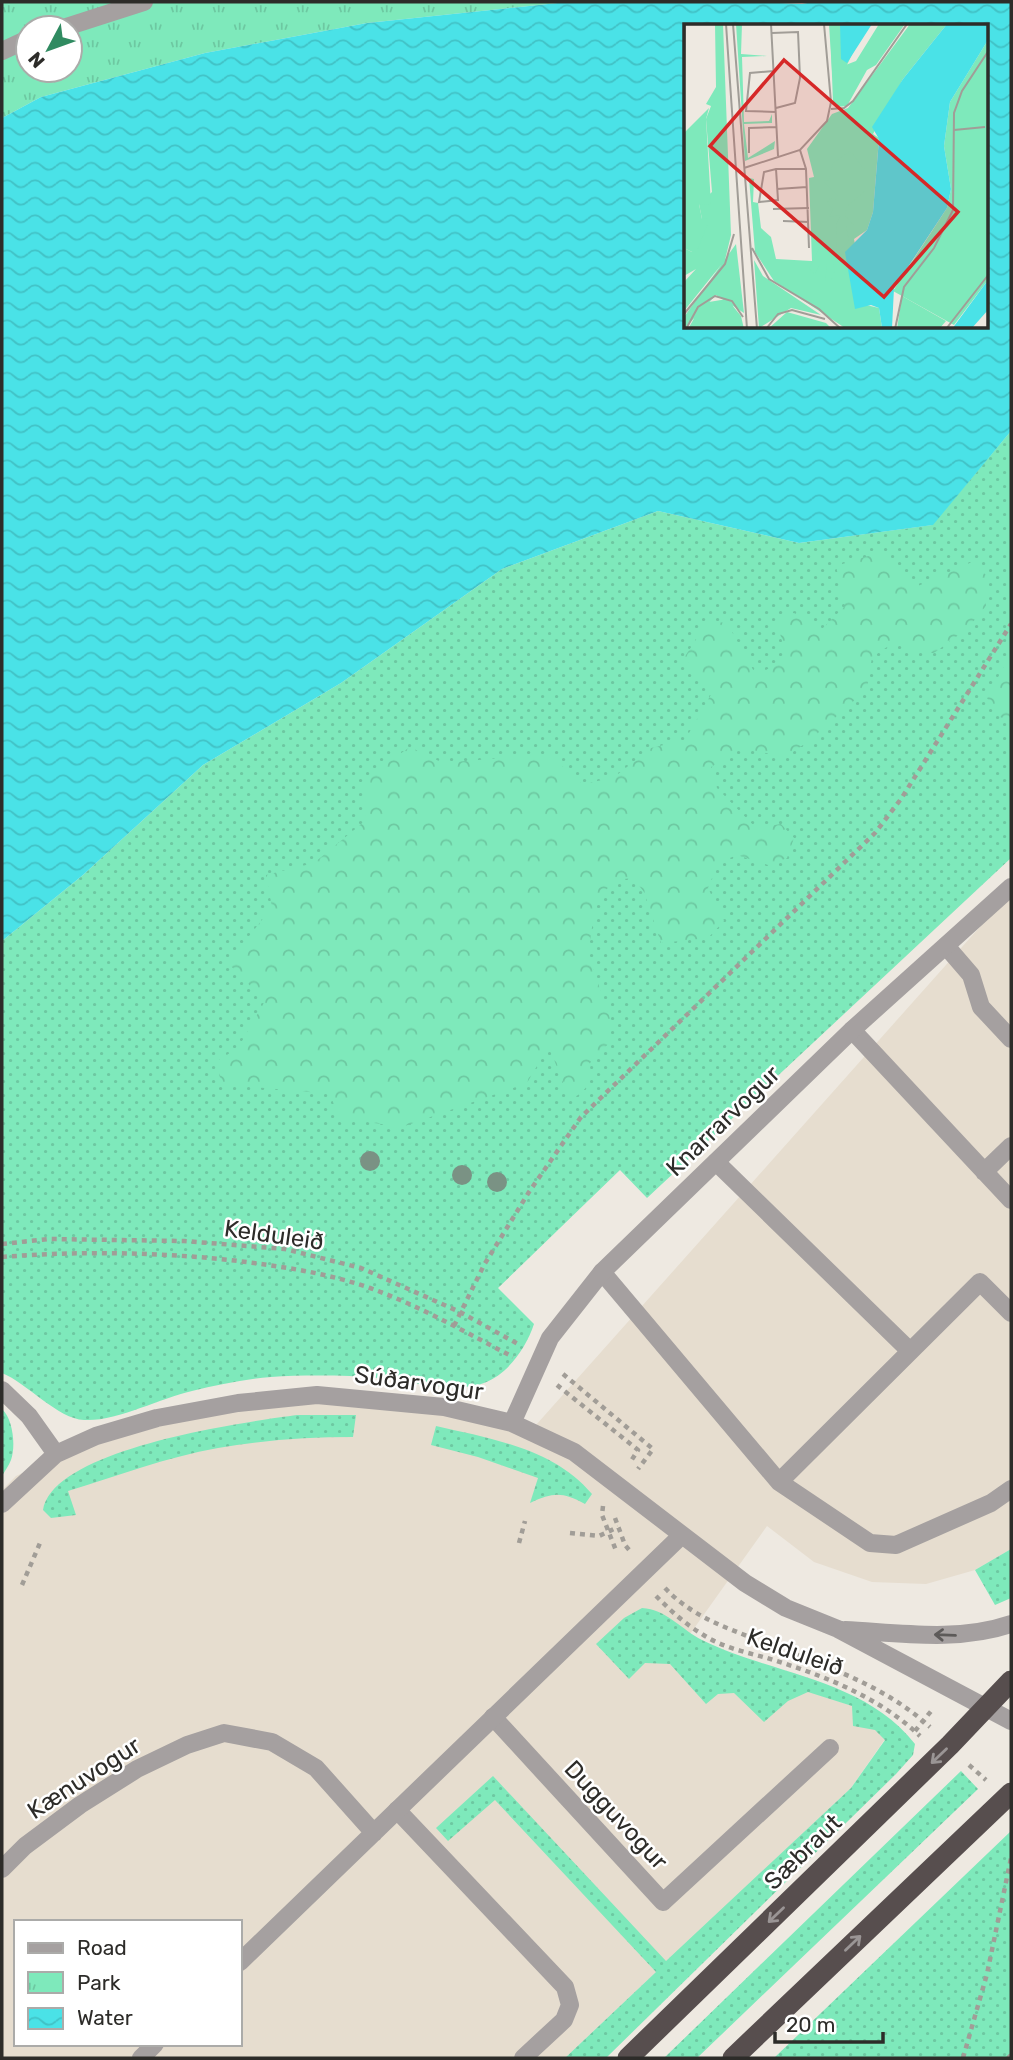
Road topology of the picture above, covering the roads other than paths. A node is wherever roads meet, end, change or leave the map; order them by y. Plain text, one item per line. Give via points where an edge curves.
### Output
1 (144, 2) edge
2 (84, 21) edge
3 (1011, 887) edge
4 (946, 946) junction
5 (852, 1030) junction
6 (1011, 1039) edge
7 (1011, 1146) edge
8 (716, 1162) junction
9 (984, 1172) junction
10 (1011, 1200) edge
11 (602, 1272) junction
12 (1011, 1313) edge
13 (910, 1351) junction
14 (2, 1390) edge
15 (512, 1423) junction
16 (56, 1454) junction
17 (779, 1482) junction
18 (1011, 1489) edge
19 (2, 1504) edge
20 (682, 1535) junction
21 (1011, 1624) edge
22 (838, 1629) junction
23 (1011, 1681) edge
24 (986, 1707) junction
25 (493, 1717) junction
26 (1011, 1721) edge
27 (830, 1748) dead end
28 (1008, 1796) edge
29 (397, 1810) junction
30 (374, 1833) junction
31 (2, 1869) edge
32 (242, 1960) edge
33 (523, 2058) edge
34 (628, 2058) edge
35 (733, 2058) edge

1 - 2 street
3 - 4 street, Knarrarvogur
4 - 5 street, Knarrarvogur
4 - 6 street via 971,975 981,1007
5 - 8 street, Knarrarvogur
5 - 9 street
7 - 9 street
8 - 11 street, Knarrarvogur
8 - 13 street
9 - 10 street
11 - 15 street, Knarrarvogur via 550,1338
11 - 17 street
12 - 13 street via 980,1282
13 - 17 street
14 - 16 street via 29,1416
15 - 16 street, Súðarvogur via 444,1407 317,1395 156,1418
15 - 20 street, Súðarvogur via 574,1452
16 - 19 street, Súðarvogur
17 - 18 street via 870,1543 896,1545 991,1503
20 - 22 street, Súðarvogur via 786,1608
20 - 25 street
21 -> 22 street, Súðarvogur via 959,1635
22 - 24 street, Súðarvogur
23 - 24 highway, Sæbraut
24 - 26 street, Súðarvogur
24 -> 34 highway, Sæbraut
25 - 27 street, Dugguvogur via 663,1902
25 - 29 street
35 -> 28 highway
29 - 30 street
29 - 33 street via 565,1987 570,2005 564,2020
30 - 31 street, Kænuvogur via 316,1768 272,1742 224,1733 137,1769 58,1821
30 - 32 street

